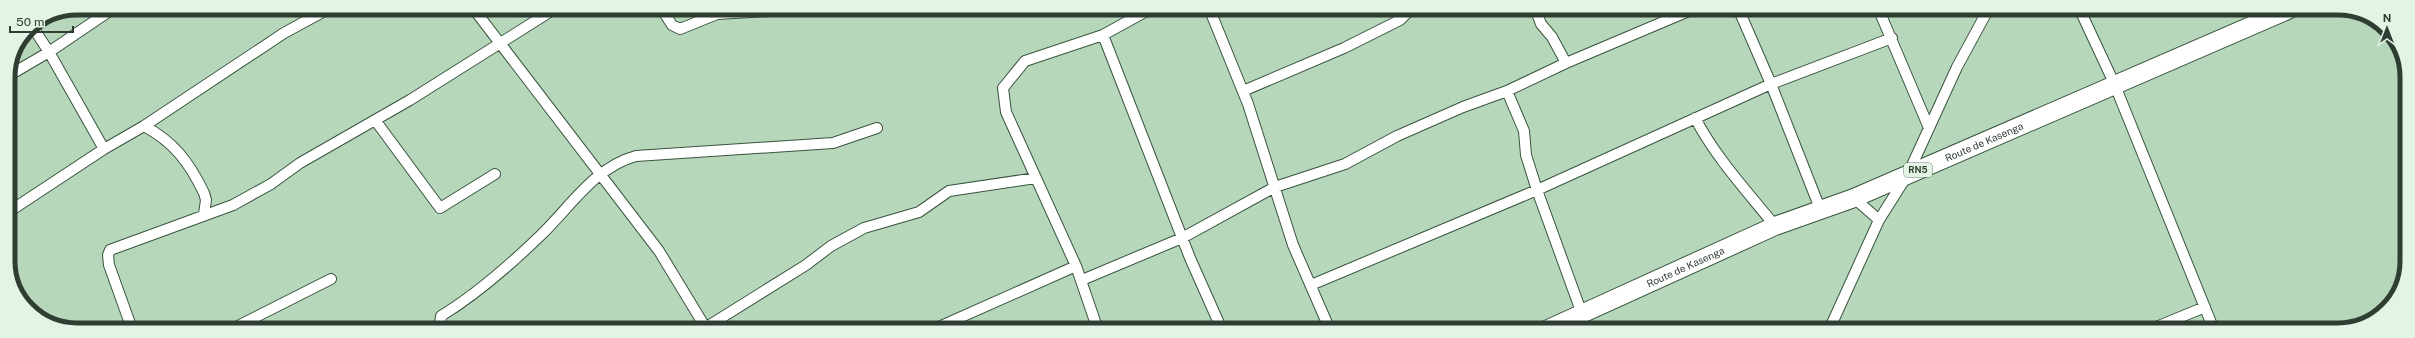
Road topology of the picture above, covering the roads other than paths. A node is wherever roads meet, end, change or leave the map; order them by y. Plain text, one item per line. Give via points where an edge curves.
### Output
1 (104, 15) edge
2 (317, 15) edge
3 (478, 15) edge
4 (545, 15) edge
5 (666, 15) edge
6 (715, 15) edge
7 (1139, 15) edge
8 (1212, 15) edge
9 (1405, 15) edge
10 (1538, 15) edge
11 (1679, 15) edge
12 (1741, 15) edge
13 (1881, 15) edge
14 (1985, 15) edge
15 (2082, 15) edge
16 (2269, 15) edge
17 (35, 31) edge
18 (1103, 35) junction
19 (1892, 38) junction
20 (500, 43) junction
21 (49, 52) junction
22 (1566, 63) junction
23 (15, 72) edge
24 (2114, 83) junction
25 (1771, 84) junction
26 (1243, 91) junction
27 (1507, 91) junction
28 (1695, 118) junction
29 (375, 120) junction
30 (144, 126) junction
31 (877, 128) dead end
32 (1929, 128) junction
33 (104, 149) junction
34 (599, 173) junction
35 (495, 174) dead end
36 (1908, 174) junction
37 (1036, 178) junction
38 (1275, 188) junction
39 (1537, 190) junction
40 (1854, 198) junction
41 (15, 207) edge
42 (1821, 211) junction
43 (204, 214) junction
44 (1879, 220) junction
45 (1775, 226) junction
46 (1182, 238) junction
47 (1076, 266) junction
48 (332, 280) dead end
49 (1082, 280) junction
50 (1311, 285) junction
51 (2205, 307) junction
52 (1582, 314) junction
53 (130, 323) edge
54 (246, 323) edge
55 (440, 323) edge
56 (702, 323) edge
57 (715, 323) edge
58 (948, 323) edge
59 (1096, 323) edge
60 (1219, 323) edge
61 (1327, 323) edge
62 (1562, 323) edge
63 (1832, 323) edge
64 (2166, 323) edge
65 (2211, 323) edge

1 - 21 street
2 - 30 street via 284,33
3 - 20 street
4 - 20 street
5 - 6 street via 672,25 680,29
7 - 18 street
8 - 26 street
9 - 26 street via 1400,20 1344,48
10 - 22 street
11 - 22 street
12 - 25 street
13 - 19 street
14 - 32 street via 1957,67
15 - 24 street
16 - 24 highway, Route de Kasenga / RN5
17 - 21 street
18 - 37 street via 1024,60 1003,88 1006,112
18 - 46 street
19 - 25 street
19 - 32 street
20 - 29 street
20 - 34 street
21 - 23 street
21 - 33 street
22 - 27 street
24 - 36 highway, Route de Kasenga / RN5
24 - 51 street
25 - 28 street
25 - 42 street
26 - 38 street
27 - 38 street via 1463,106 1344,164
27 - 39 street via 1524,131 1526,155
28 - 39 street
28 - 45 street via 1726,167
29 - 35 street via 440,208
29 - 43 street via 233,205
30 - 33 street
30 - 43 street via 168,139 176,148 204,193
31 - 34 street via 833,143 636,156 622,160
32 - 36 street
33 - 41 street
34 - 55 street via 541,235 460,304 441,316
34 - 56 street via 659,251
36 - 40 highway, Route de Kasenga / RN5
36 - 44 street
37 - 47 street
37 - 57 street via 949,191 919,212 864,228 831,246
38 - 46 street
38 - 50 street via 1293,245
39 - 50 street
39 - 52 street
40 - 42 highway, Route de Kasenga / RN5
40 - 44 street
42 - 45 highway, Route de Kasenga / RN5
43 - 53 street via 110,250 109,265
44 - 63 street
45 - 52 highway, Route de Kasenga / RN5
46 - 49 street
46 - 60 street
47 - 49 street
47 - 58 street
48 - 54 street
49 - 59 street
50 - 61 street
51 - 64 street
51 - 65 street
52 - 62 highway, Route de Kasenga / RN5

